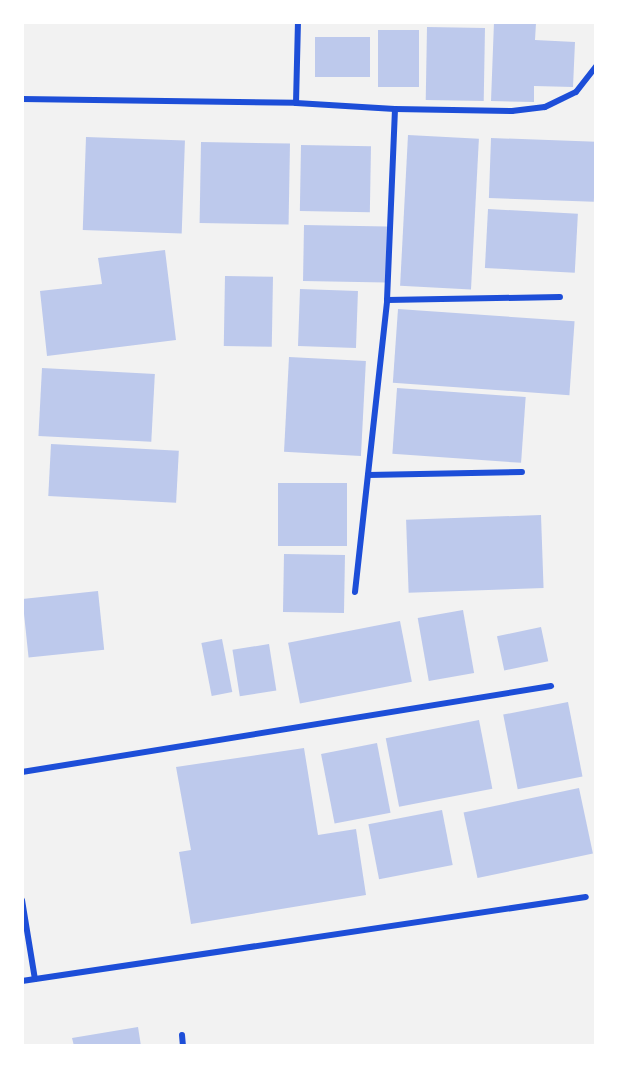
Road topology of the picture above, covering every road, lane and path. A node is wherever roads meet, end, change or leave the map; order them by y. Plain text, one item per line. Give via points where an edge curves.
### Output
1 (298, 22) edge
2 (596, 66) edge
3 (22, 99) edge
4 (296, 103) junction
5 (394, 109) junction
6 (560, 297) dead end
7 (387, 300) junction
8 (522, 472) dead end
9 (368, 475) junction
10 (355, 592) dead end
11 (551, 686) dead end
12 (22, 772) edge
13 (586, 897) dead end
14 (22, 900) edge
15 (35, 979) junction
16 (22, 981) edge
17 (182, 1035) dead end
18 (183, 1046) edge

1 - 4 street
2 - 5 street via 576,92 545,106 512,111
3 - 4 street
4 - 5 street
5 - 7 street
6 - 7 street
7 - 9 street
8 - 9 street
9 - 10 street
11 - 12 street
13 - 15 street
14 - 15 street
15 - 16 street
17 - 18 street

